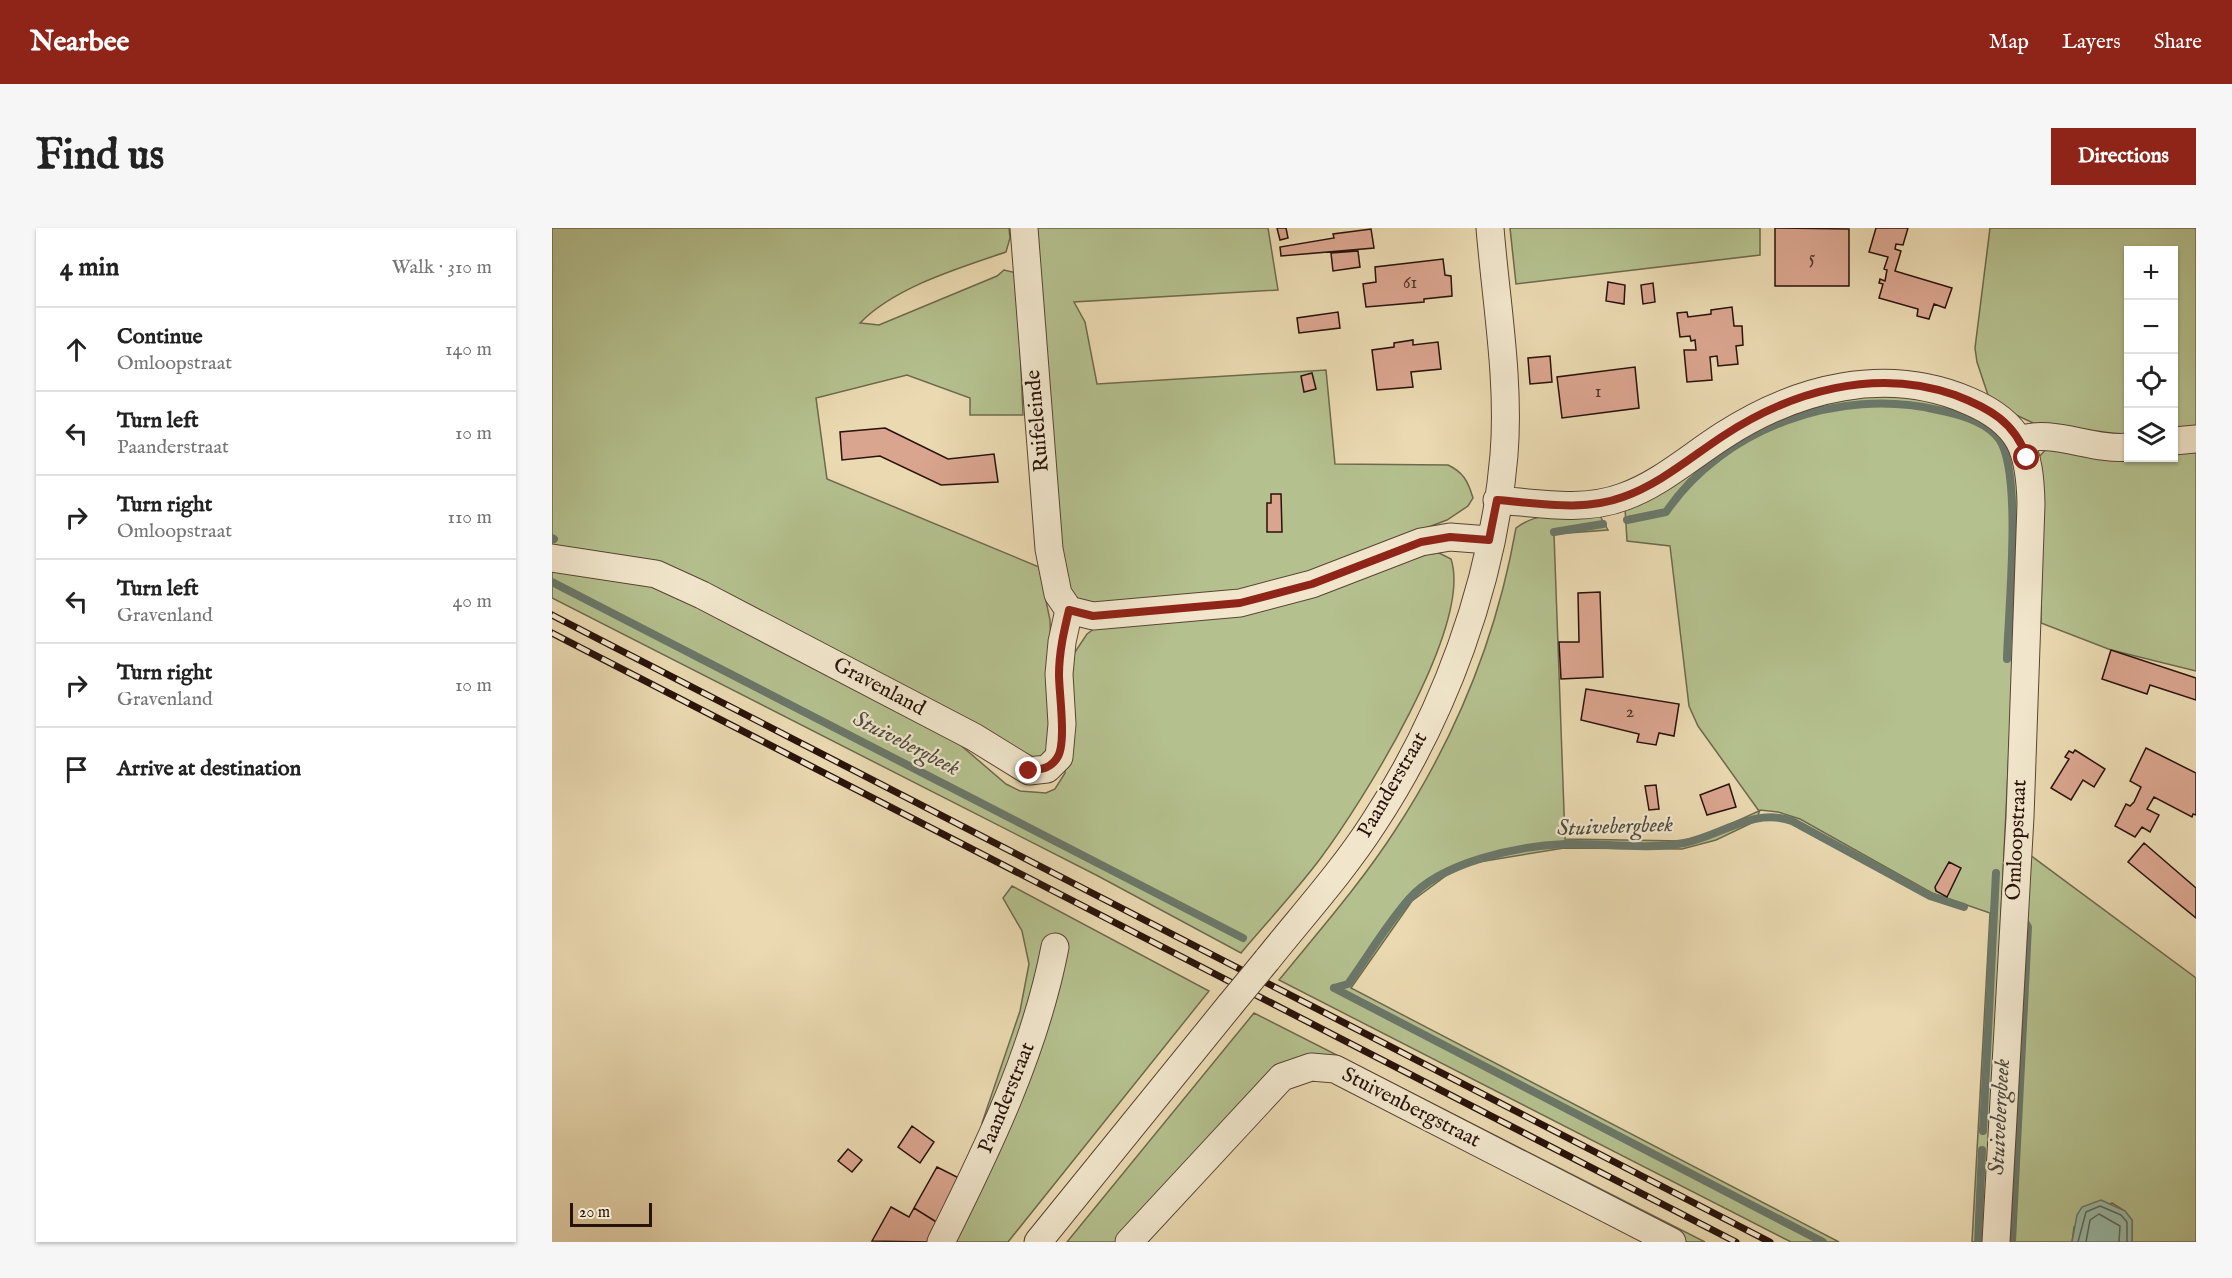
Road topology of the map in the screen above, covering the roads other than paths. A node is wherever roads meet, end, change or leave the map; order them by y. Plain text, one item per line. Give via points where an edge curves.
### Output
1 (1024, 228) edge
2 (1490, 228) edge
3 (2196, 439) edge
4 (2020, 440) junction
5 (2178, 441) edge
6 (2124, 447) edge
7 (1497, 500) junction
8 (1489, 540) junction
9 (552, 558) edge
10 (1069, 610) junction
11 (1055, 947) dead end
12 (940, 1242) edge
13 (1038, 1242) edge
14 (1129, 1242) edge
15 (1672, 1242) edge
16 (1996, 1242) edge

1 - 10 street, Ruifeleinde via 1049,549 1058,594
2 - 7 street, Paanderstraat via 1504,391 1504,454
3 - 5 street
4 - 6 street via 2044,436 2087,445
4 - 7 street, Omloopstraat via 2008,423 1993,412 1957,396 1916,385 1865,383 1815,392 1773,406 1623,497 1589,505
4 - 16 street, Omloopstraat via 2030,467 2031,504 2020,818
7 - 8 street, Paanderstraat
8 - 10 street via 1450,537 1421,542 1312,584 1240,603 1093,616
8 - 13 street, Paanderstraat, bridge via 1464,641 1423,736 1373,825
9 - 10 street, Gravenland via 656,574 974,737 1029,771 1047,769 1059,757 1059,674
11 - 12 street, Paanderstraat via 1044,1000 990,1141
14 - 15 street, Stuivenbergstraat via 1282,1077 1311,1067 1335,1069

